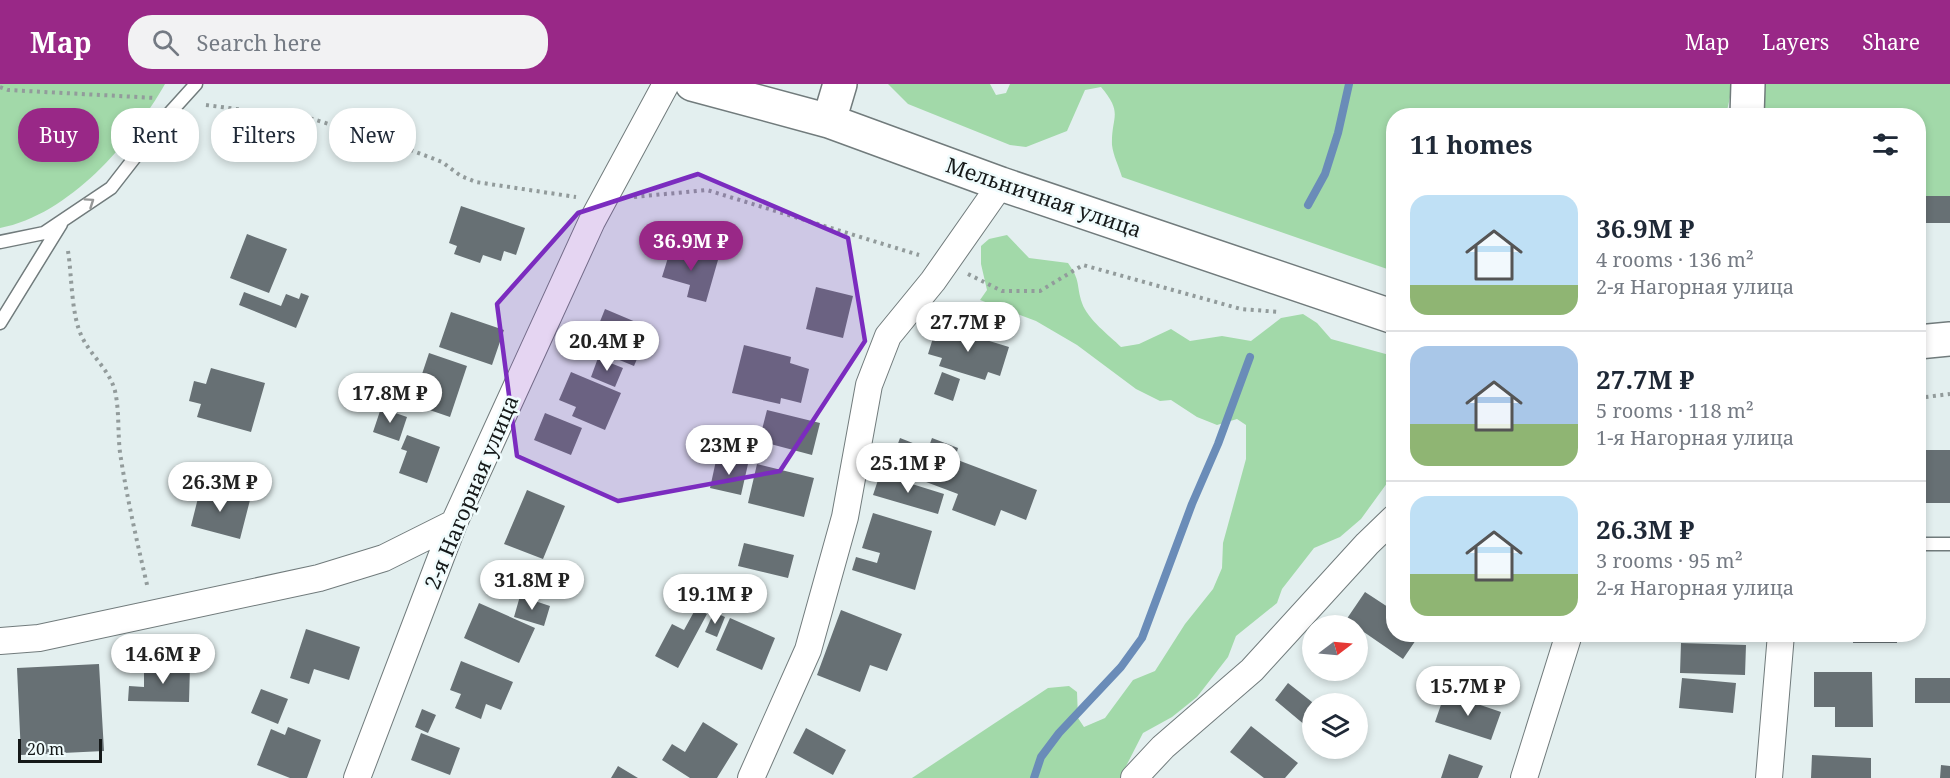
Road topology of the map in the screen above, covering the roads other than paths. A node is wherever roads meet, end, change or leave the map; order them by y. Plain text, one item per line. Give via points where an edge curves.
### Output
1 (196, 84) edge
2 (666, 84) edge
3 (692, 84) edge
4 (840, 84) edge
5 (1748, 84) edge
6 (1747, 108) edge
7 (829, 120) junction
8 (1001, 184) junction
9 (63, 220) junction
10 (0, 242) edge
11 (1386, 314) edge
12 (0, 323) edge
13 (1950, 339) edge
14 (1926, 341) edge
15 (454, 523) junction
16 (1386, 526) edge
17 (1926, 544) edge
18 (1950, 544) edge
19 (0, 641) edge
20 (1566, 642) edge
21 (1780, 642) edge
22 (357, 778) edge
23 (751, 778) edge
24 (1134, 778) edge
25 (1524, 778) edge
26 (1769, 778) edge

9 -> 1 lane via 111,188
2 - 15 street, 2-я Нагорная улица via 603,202
3 - 7 main road, Мельничная улица
4 - 7 main road
5 - 6 main road
7 - 8 main road, Мельничная улица
8 - 11 main road, Мельничная улица
8 - 23 street via 888,336 869,385 845,517 808,650
9 - 10 lane via 44,233
9 - 12 lane
13 - 14 main road
15 - 19 street via 384,558 319,578 39,638
15 - 22 street, 2-я Нагорная улица
16 - 24 street via 1251,670 1163,747
17 - 18 lane
20 - 25 street
21 - 26 street

